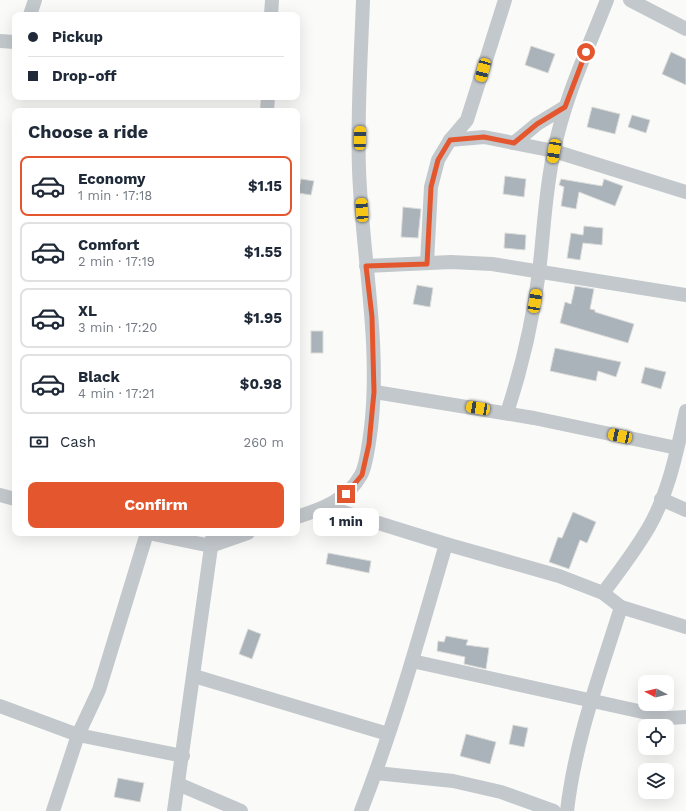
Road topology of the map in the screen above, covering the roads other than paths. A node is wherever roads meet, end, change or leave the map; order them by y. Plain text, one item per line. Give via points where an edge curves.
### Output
1 (35, 0) edge
2 (272, 0) edge
3 (363, 0) edge
4 (505, 0) edge
5 (607, 0) edge
6 (630, 0) edge
7 (31, 12) edge
8 (271, 12) edge
9 (686, 29) edge
10 (0, 41) edge
11 (12, 42) edge
12 (565, 107) junction
13 (467, 120) junction
14 (484, 137) junction
15 (450, 140) junction
16 (514, 143) junction
17 (554, 151) junction
18 (686, 192) edge
19 (427, 264) junction
20 (366, 266) junction
21 (539, 272) junction
22 (686, 295) edge
23 (374, 392) junction
24 (686, 411) edge
25 (507, 413) junction
26 (677, 448) junction
27 (0, 495) edge
28 (12, 498) edge
29 (661, 499) junction
30 (328, 507) junction
31 (686, 510) edge
32 (300, 515) edge
33 (147, 536) edge
34 (180, 536) edge
35 (230, 536) edge
36 (212, 539) edge
37 (446, 544) junction
38 (603, 593) junction
39 (621, 607) junction
40 (686, 627) edge
41 (412, 661) junction
42 (194, 676) junction
43 (592, 701) junction
44 (0, 706) edge
45 (686, 717) edge
46 (388, 734) junction
47 (78, 735) junction
48 (183, 756) junction
49 (376, 772) junction
50 (178, 784) junction
51 (53, 811) edge
52 (174, 811) edge
53 (241, 811) edge
54 (361, 811) edge
55 (554, 811) edge
56 (567, 811) edge

1 - 7 street
2 - 8 street
3 - 20 street via 359,169
4 - 13 street
5 - 12 street
6 - 9 street
10 - 11 street
12 - 16 street via 537,124
12 - 17 street
13 - 14 street
13 - 15 street
14 - 15 street
14 - 16 street
15 - 19 street via 438,160 431,187
16 - 17 street
17 - 18 street
17 - 21 street via 547,191
19 - 20 street
19 - 21 street via 492,264
20 - 23 street via 372,317
21 - 22 street
21 - 25 street via 530,331
23 - 25 street
23 - 30 street via 369,444 362,475 346,494
24 - 26 street
25 - 26 street
26 - 29 street
27 - 28 street
29 - 31 street
29 - 38 street via 649,526
30 - 32 street
30 - 37 street
33 - 47 street via 99,690
34 - 36 street
35 - 36 street
36 - 42 street
37 - 38 street via 559,576
37 - 41 street
38 - 39 street
39 - 40 street
39 - 43 street
41 - 43 street
41 - 46 street
42 - 46 street
42 - 48 street
43 - 45 street via 670,718
43 - 56 street via 578,750
44 - 47 street
46 - 49 street
47 - 48 street
47 - 51 street
48 - 50 street
49 - 54 street
49 - 55 street via 453,781 501,792
50 - 52 street
50 - 53 street

